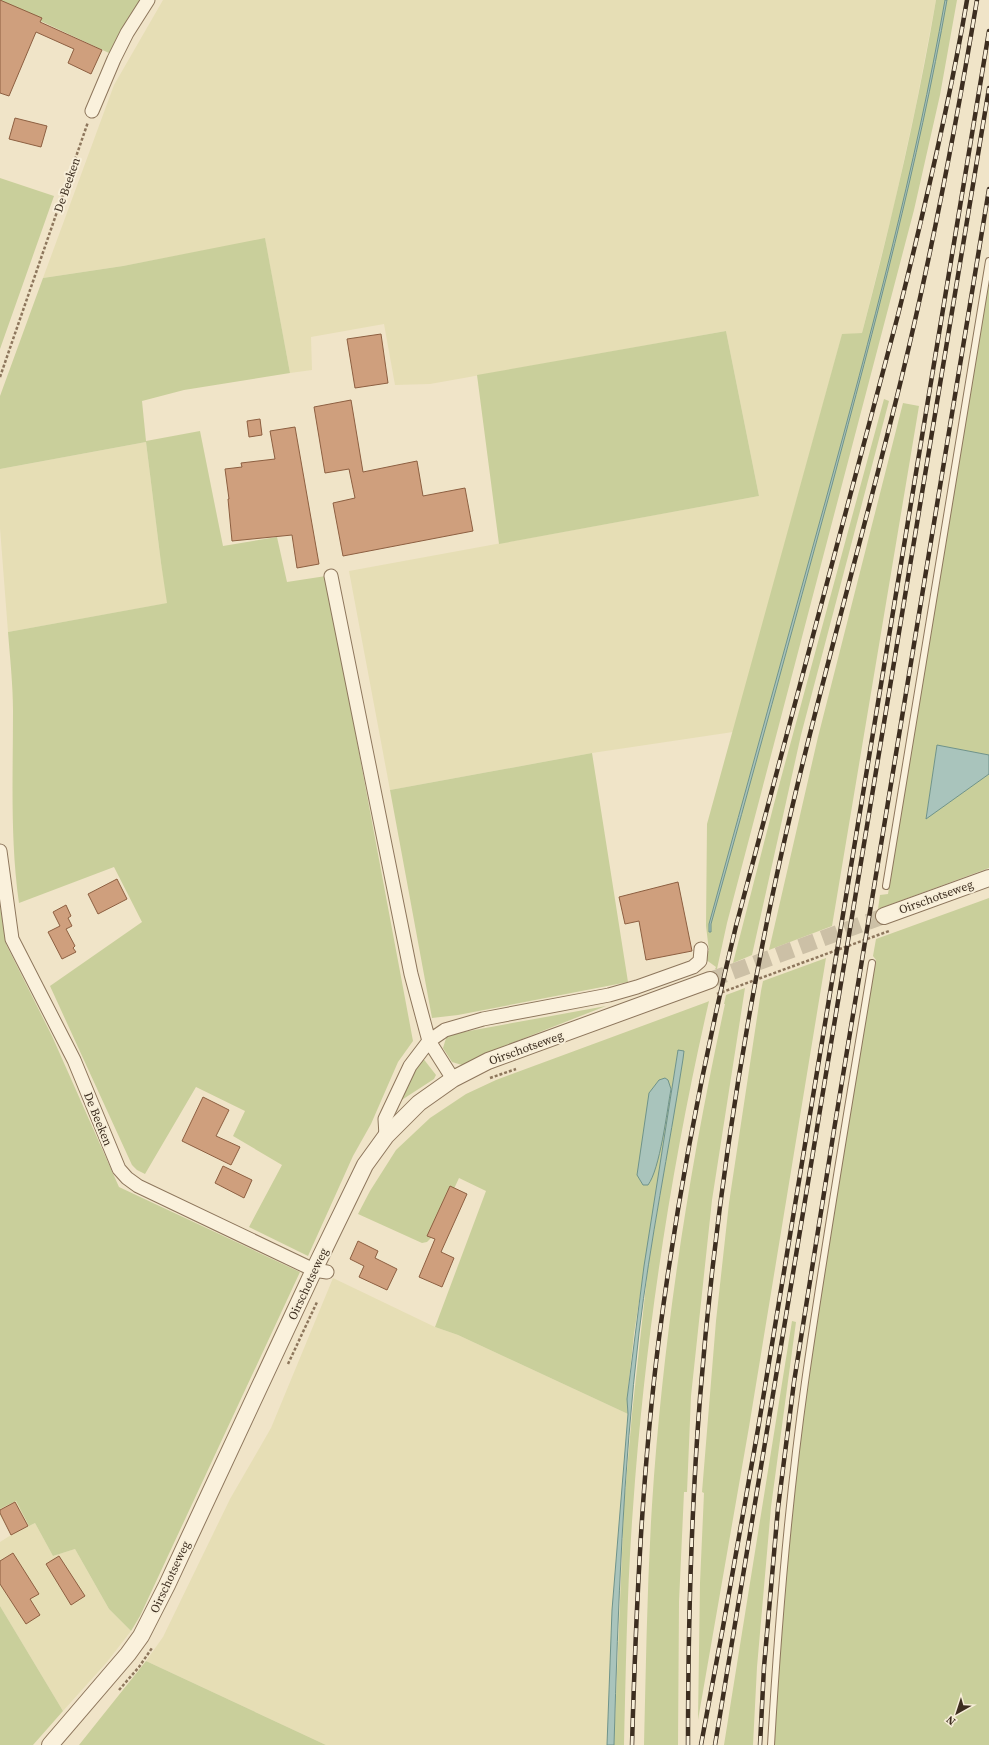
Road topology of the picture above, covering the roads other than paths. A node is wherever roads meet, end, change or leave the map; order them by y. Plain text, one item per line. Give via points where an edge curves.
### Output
1 (148, 0) edge
2 (92, 111) road end
3 (989, 261) edge
4 (331, 576) dead end
5 (0, 851) edge
6 (989, 878) edge
7 (886, 886) dead end
8 (884, 916) tunnel mouth
9 (701, 949) dead end
10 (872, 964) dead end
11 (712, 988) tunnel mouth
12 (430, 1041) junction
13 (453, 1079) junction
14 (386, 1136) junction
15 (321, 1271) junction
16 (50, 1745) edge
17 (771, 1745) edge

1 - 2 street via 127,33
3 - 7 lane
4 - 12 street via 411,974
5 - 15 street, De Beeken via 12,939 74,1060 119,1169 138,1186
6 - 8 street, Oirschotseweg
9 - 12 street via 697,964 690,969 654,982 609,995 464,1024 446,1030
10 - 17 lane via 805,1383 789,1509
11 - 13 street, Oirschotseweg via 488,1061
12 - 13 street
12 - 14 street via 410,1066 385,1119
13 - 14 street, Oirschotseweg via 418,1104
14 - 15 street, Oirschotseweg via 365,1165
15 - 16 street, Oirschotseweg via 141,1636

